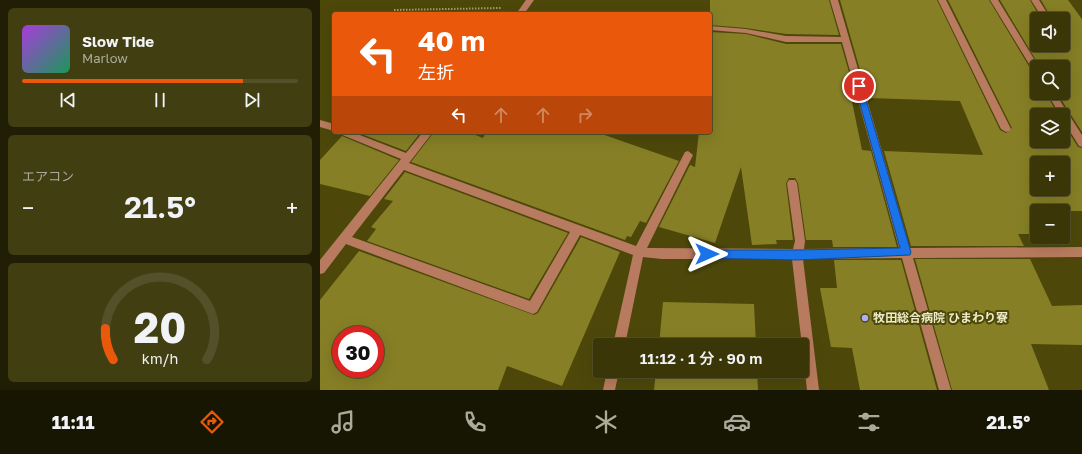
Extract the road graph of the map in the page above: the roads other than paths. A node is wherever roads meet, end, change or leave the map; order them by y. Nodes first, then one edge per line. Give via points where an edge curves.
1 (834, 0) edge
2 (942, 0) edge
3 (994, 0) edge
4 (1035, 0) edge
5 (528, 3) edge
6 (521, 12) edge
7 (1043, 12) edge
8 (712, 28) edge
9 (846, 40) junction
10 (1031, 60) edge
11 (1055, 100) edge
12 (320, 123) edge
13 (332, 127) edge
14 (1006, 129) dead end
15 (347, 134) edge
16 (426, 134) edge
17 (1082, 143) edge
18 (688, 155) dead end
19 (405, 161) junction
20 (792, 183) dead end
21 (577, 230) junction
22 (344, 239) junction
23 (640, 252) junction
24 (906, 252) junction
25 (1082, 252) edge
26 (797, 255) junction
27 (320, 269) edge
28 (621, 338) edge
29 (612, 378) edge
30 (609, 390) edge
31 (813, 390) edge
32 (945, 390) edge

1 - 9 street
2 - 14 street
3 - 10 street
4 - 7 street
5 - 6 street
8 - 9 street via 786,39
9 - 24 street
11 - 17 street
12 - 13 street
15 - 19 street
16 - 19 street
18 - 23 street
19 - 21 street
19 - 22 street
20 - 26 street via 800,241
21 - 22 street via 533,308
21 - 23 street
22 - 27 street
23 - 26 street
23 - 28 street
24 - 25 street
24 - 26 street
24 - 32 street
26 - 31 street
29 - 30 street

